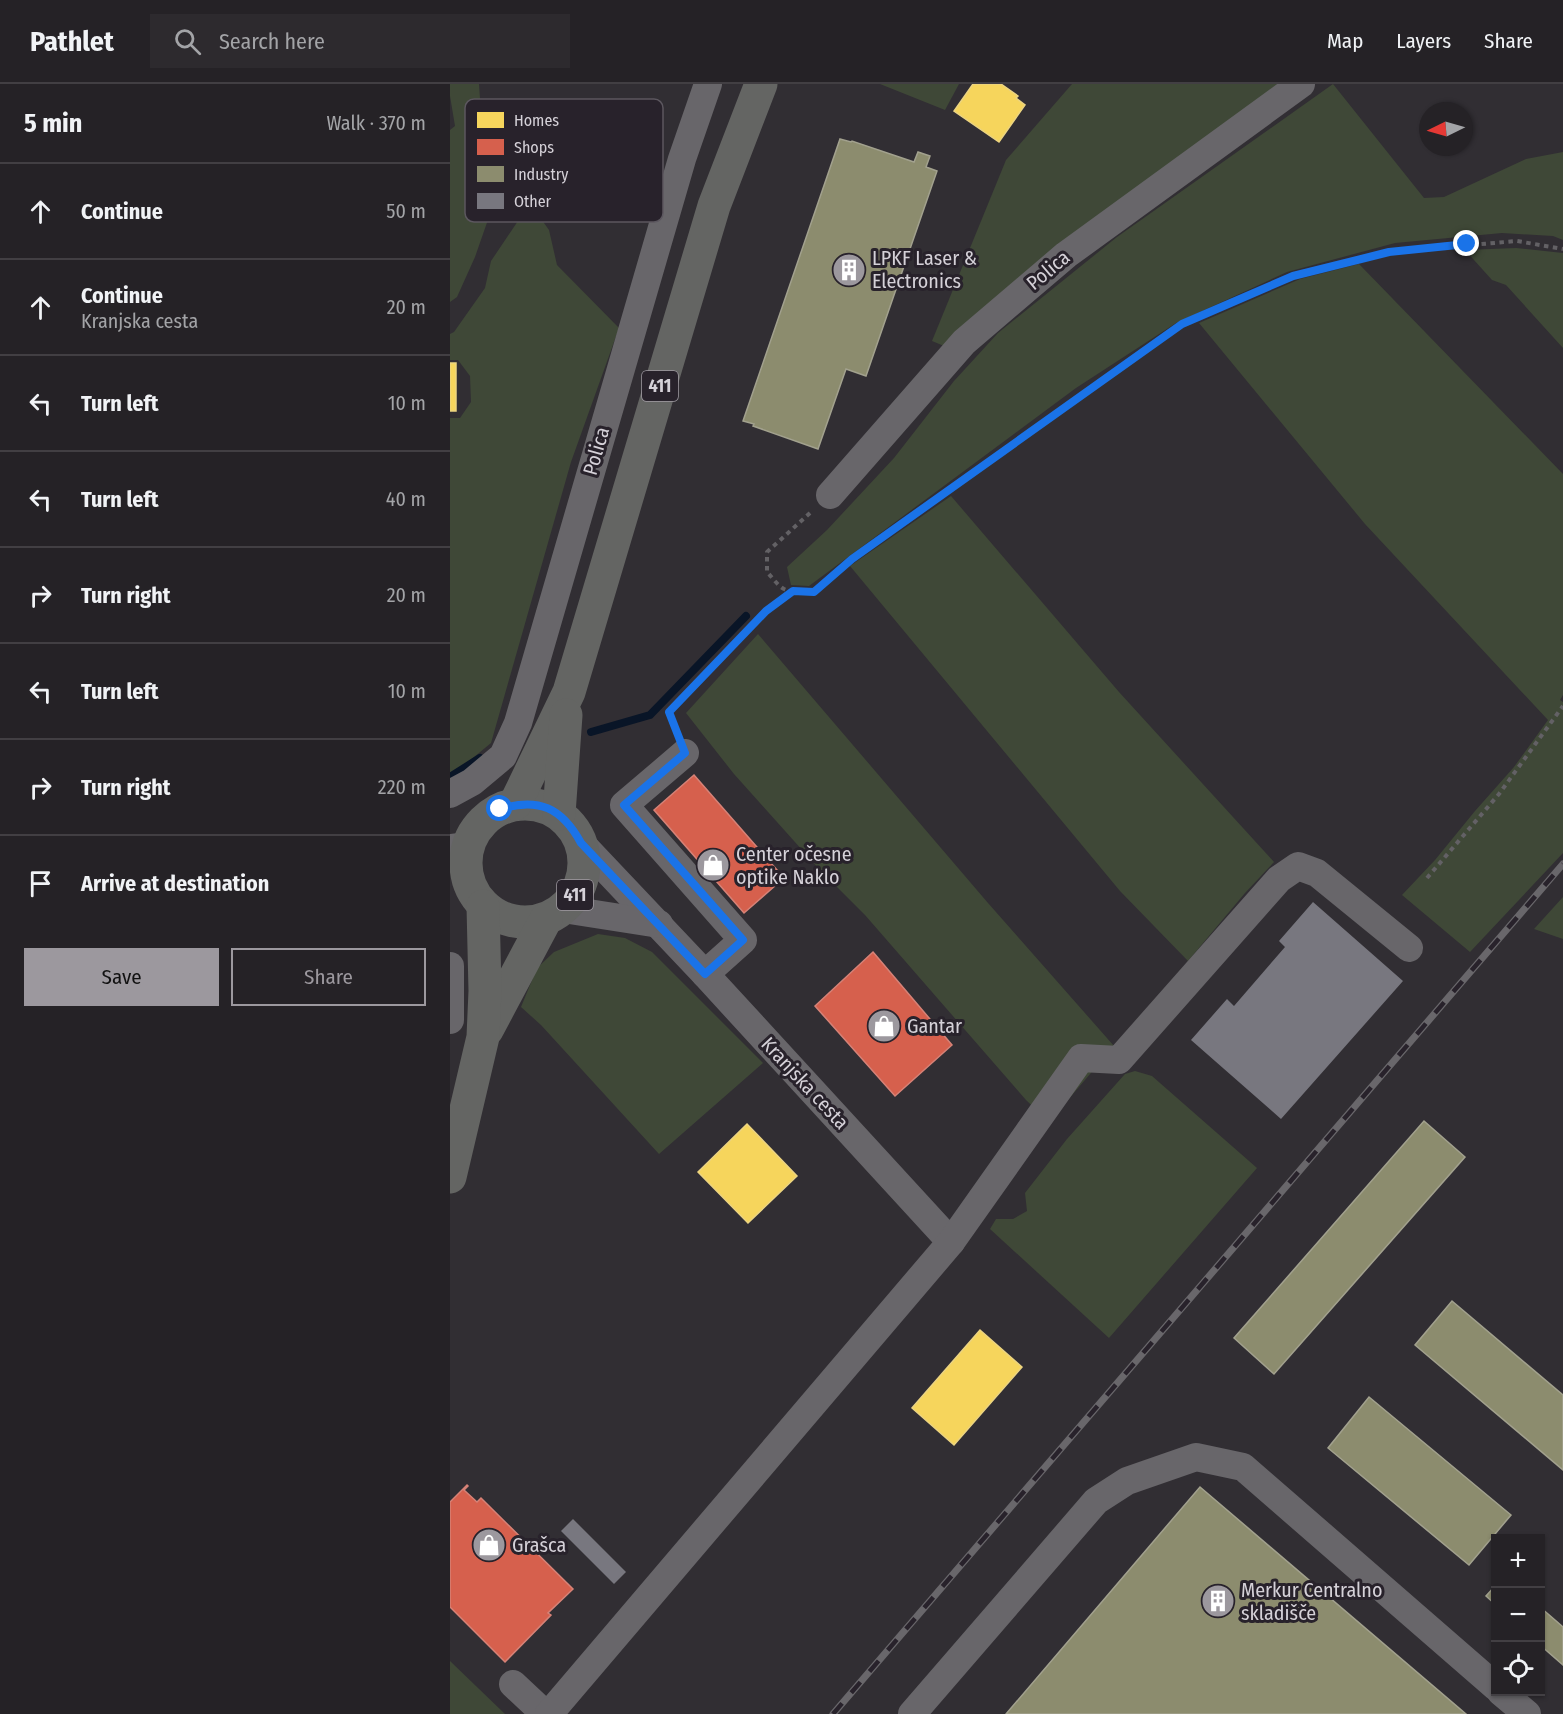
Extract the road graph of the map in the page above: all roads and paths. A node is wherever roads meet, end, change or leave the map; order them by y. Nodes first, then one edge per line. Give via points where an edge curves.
1 (708, 84) edge
2 (761, 84) edge
3 (1301, 84) edge
4 (1563, 249) edge
5 (830, 495) joint
6 (793, 591) junction
7 (568, 692) junction
8 (1563, 706) edge
9 (685, 753) joint
10 (450, 794) edge
11 (515, 804) junction
12 (559, 814) junction
13 (581, 843) junction
14 (459, 847) edge
15 (1426, 878) dead end
16 (483, 906) junction
17 (554, 914) junction
18 (658, 924) junction
19 (1409, 948) dead end
20 (450, 966) edge
21 (705, 974) junction
22 (450, 1020) edge
23 (483, 1037) junction
24 (450, 1177) edge
25 (951, 1242) junction
26 (1491, 1683) edge
27 (513, 1684) dead end
28 (1506, 1696) edge
29 (547, 1714) edge
30 (912, 1714) edge
31 (1527, 1714) edge

1 - 10 street, Polica via 682,159 518,723 503,756 472,782
2 - 7 main road, 411 via 714,206
3 - 5 street, Polica via 1066,255 964,342
4 - 6 path via 1517,241 1389,252 1293,276 1182,324 852,559 814,592
5 - 6 path via 767,552 767,572 782,588
6 - 9 path via 766,611 669,712
7 - 11 main road, 411
7 - 12 main road, 411
8 - 15 path via 1499,794
9 - 21 street via 624,805 743,940
11 - 12 main road via 538,805
11 - 14 main road, 411 via 485,818
12 - 13 main road
13 - 17 main road, 411 via 584,872 580,886
13 - 18 street, Kranjska cesta
14 - 16 main road, 411 via 473,893
16 - 17 main road, 411 via 513,922 530,923
16 - 23 main road, 411
17 - 18 street
17 - 23 main road, 411
18 - 21 street, Kranjska cesta
19 - 25 street via 1317,873 1298,866 1279,879 1119,1060 1082,1058
20 - 22 street
21 - 25 street, Kranjska cesta
23 - 24 main road, 411
25 - 29 street
26 - 30 street via 1243,1467 1196,1457 1127,1481 1096,1501
27 - 29 street
28 - 31 street

